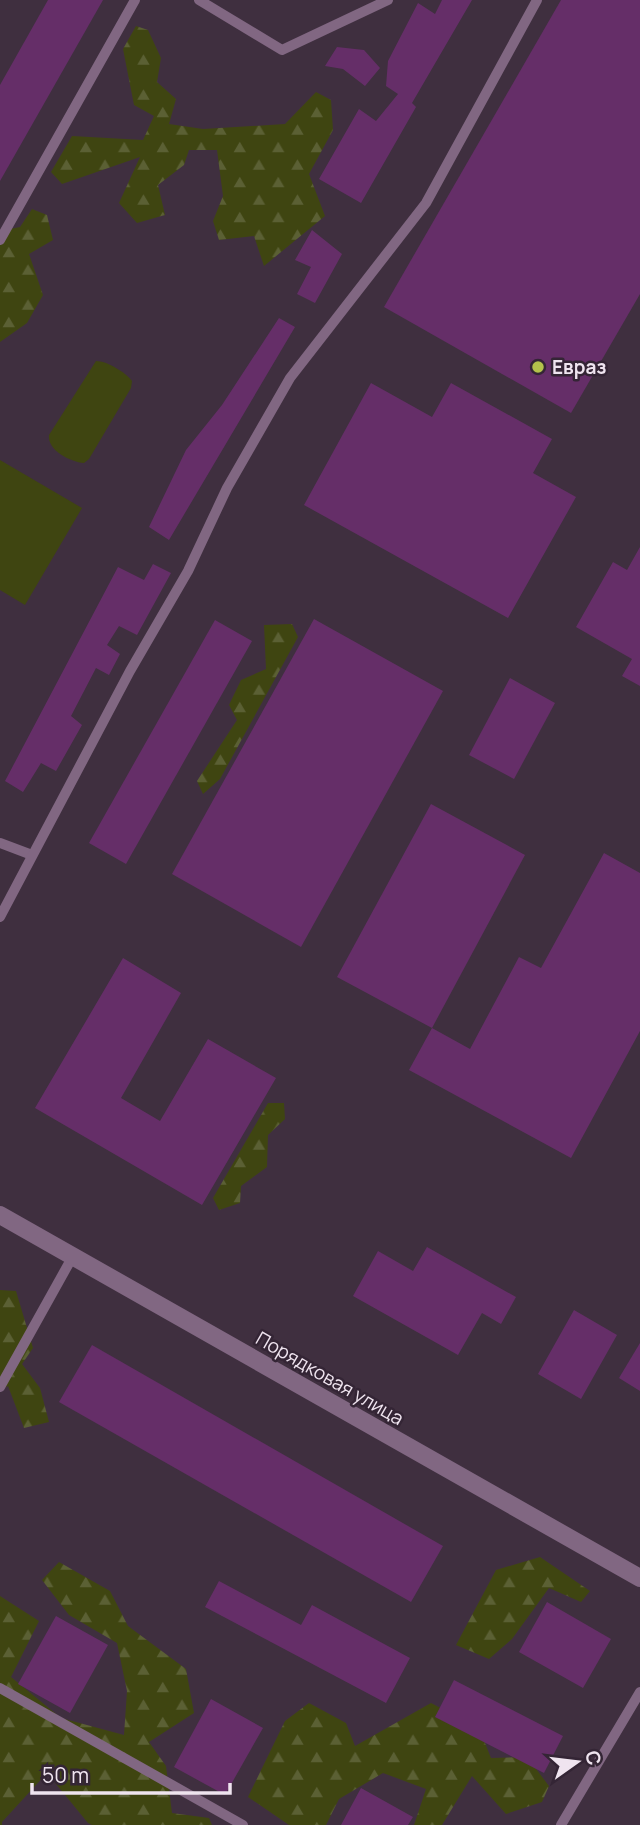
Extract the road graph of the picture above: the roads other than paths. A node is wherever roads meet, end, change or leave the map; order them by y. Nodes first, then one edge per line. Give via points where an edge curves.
1 (135, 0) edge
2 (199, 0) edge
3 (388, 0) edge
4 (537, 0) edge
5 (0, 240) edge
6 (0, 843) edge
7 (32, 855) junction
8 (0, 917) edge
9 (0, 1215) edge
10 (73, 1256) junction
11 (0, 1387) edge
12 (640, 1578) edge
13 (0, 1688) edge
14 (640, 1692) edge
15 (243, 1825) edge
16 (561, 1825) edge

1 - 5 lane
2 - 3 lane via 282,50
4 - 7 lane via 426,203 290,378
6 - 7 lane
7 - 8 lane
9 - 10 street, Порядковая улица
10 - 11 lane
10 - 12 street, Порядковая улица
13 - 15 lane
14 - 16 lane

